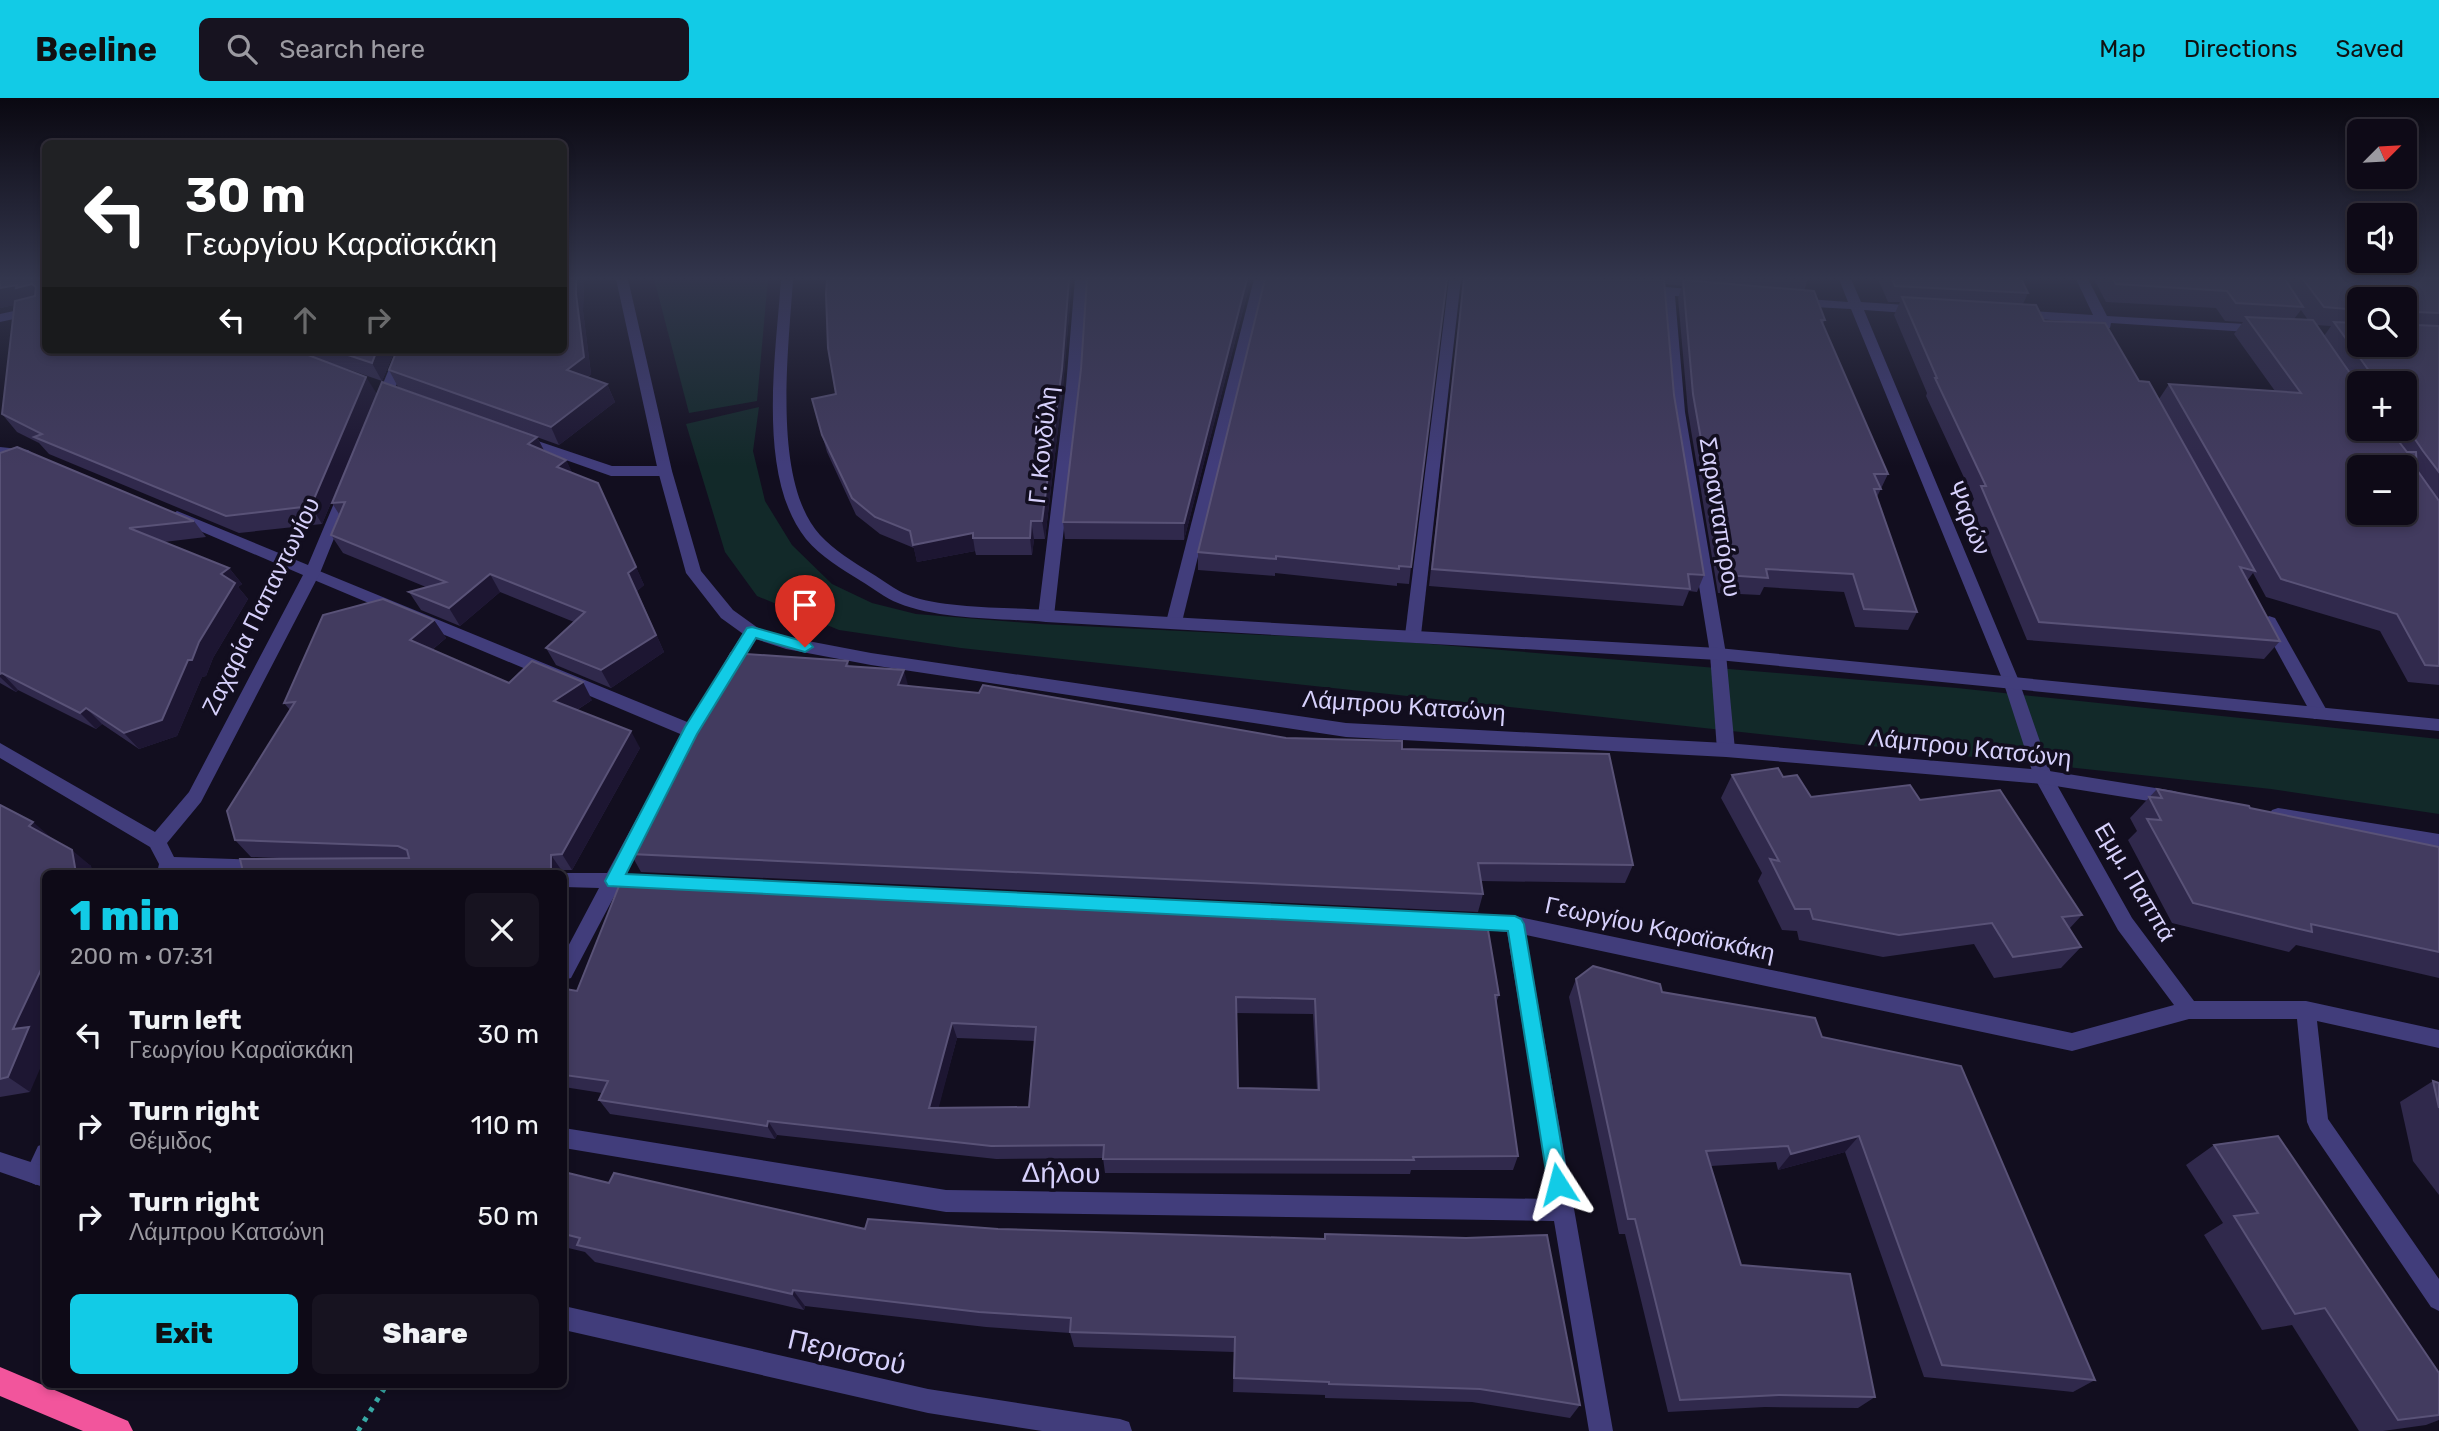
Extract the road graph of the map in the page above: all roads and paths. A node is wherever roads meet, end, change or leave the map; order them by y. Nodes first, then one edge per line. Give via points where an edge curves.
1 (636, 341) edge
2 (783, 341) edge
3 (1076, 341) edge
4 (1244, 341) edge
5 (1448, 341) edge
6 (1672, 341) edge
7 (1872, 341) edge
8 (402, 354) edge
9 (376, 418) edge
10 (506, 434) edge
11 (0, 451) edge
12 (48, 462) edge
13 (355, 470) edge
14 (664, 471) junction
15 (162, 510) edge
16 (312, 573) junction
17 (2260, 606) edge
18 (1046, 616) junction
19 (1174, 622) junction
20 (752, 632) junction
21 (1413, 635) junction
22 (1718, 654) junction
23 (2011, 681) junction
24 (718, 687) edge
25 (2320, 714) junction
26 (2439, 725) edge
27 (691, 731) edge
28 (0, 750) edge
29 (1727, 750) junction
30 (2043, 777) junction
31 (661, 789) edge
32 (2193, 801) edge
33 (2261, 812) edge
34 (2439, 841) edge
35 (157, 842) junction
36 (167, 869) edge
37 (289, 869) edge
38 (567, 879) edge
39 (614, 881) junction
40 (669, 884) edge
41 (1446, 920) edge
42 (1515, 924) junction
43 (567, 967) edge
44 (2189, 1010) junction
45 (2306, 1010) junction
46 (2439, 1040) edge
47 (567, 1139) edge
48 (0, 1162) edge
49 (41, 1176) edge
50 (1562, 1210) junction
51 (2439, 1299) edge
52 (567, 1319) edge
53 (0, 1381) edge
54 (385, 1388) edge
55 (118, 1431) edge
56 (358, 1431) edge
57 (1120, 1431) edge
58 (1601, 1431) edge

1 - 14 street, Λάμπρου Κατσώνη
2 - 18 street via 782,460 789,489 811,536 840,562 903,599 936,607
3 - 18 street, Γ. Κονδύλη
4 - 19 street
5 - 21 street
6 - 22 street, Σαρανταπόρου via 1678,412
7 - 23 street, Ψαρών
8 - 9 street
10 - 14 street via 611,471
11 - 12 street
13 - 16 street, Ζαχαρία Παπαντωνίου
14 - 20 street, Λάμπρου Κατσώνη via 694,573 727,614
15 - 16 street
16 - 27 street
16 - 35 street, Ζαχαρία Παπαντωνίου via 195,797
17 - 25 street
18 - 19 street
19 - 21 street
20 - 24 street
20 - 29 street, Λάμπρου Κατσώνη via 871,659 1346,730
21 - 22 street
22 - 23 street
22 - 29 street, Σαρανταπόρου
23 - 25 street
23 - 30 street, Ψαρών
25 - 26 street
28 - 35 street
29 - 30 street, Λάμπρου Κατσώνη
30 - 32 street, Λάμπρου Κατσώνη
30 - 44 street, Εμμ. Παππά via 2125,924
31 - 39 street
33 - 34 street
35 - 36 street
36 - 37 street
38 - 39 street
39 - 40 street
39 - 43 street
41 - 42 street, Γεωργίου Καραϊσκάκη
42 - 44 street, Γεωργίου Καραϊσκάκη via 2073,1041
42 - 50 street
44 - 45 street, Γεωργίου Καραϊσκάκη
45 - 46 street, Γεωργίου Καραϊσκάκη
45 - 51 street via 2318,1122
47 - 50 street, Δήλου via 946,1202
48 - 49 street
50 - 58 street
52 - 57 street, Περισσού via 928,1401
53 - 55 highway
54 - 56 path

